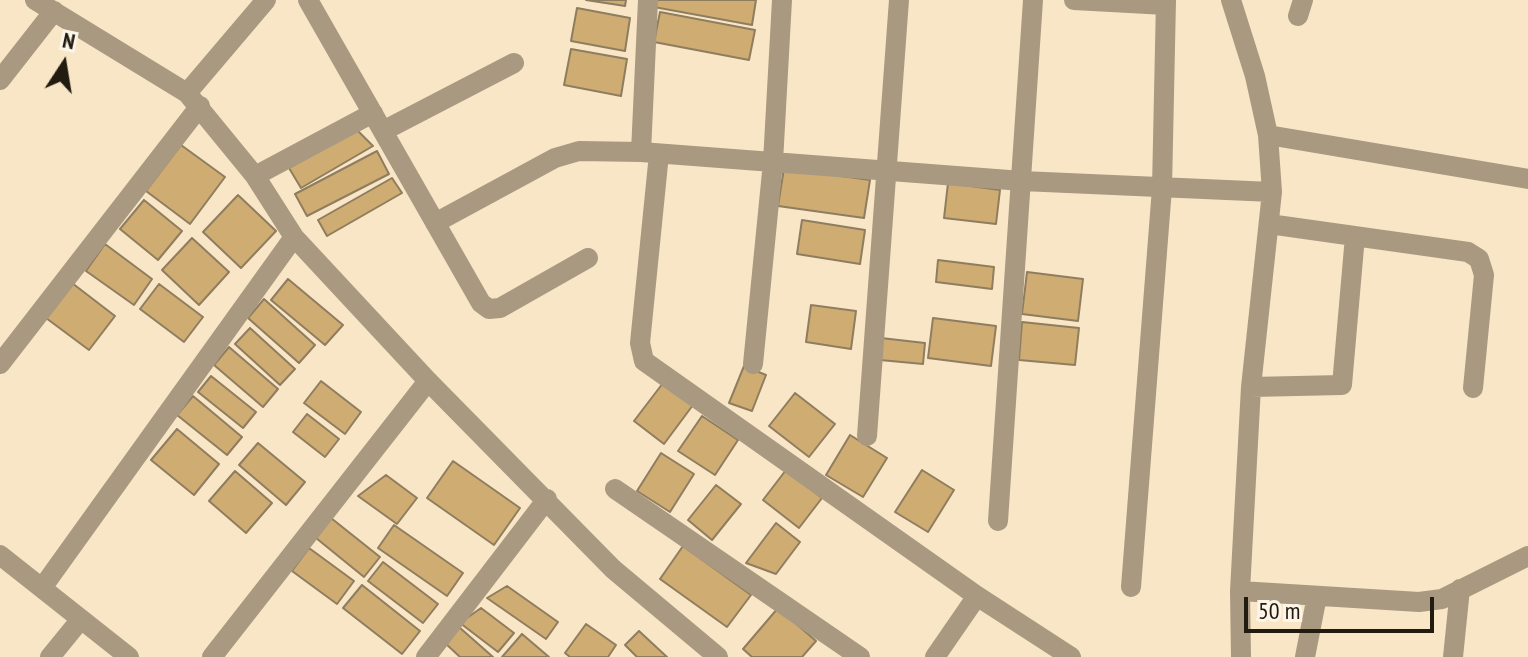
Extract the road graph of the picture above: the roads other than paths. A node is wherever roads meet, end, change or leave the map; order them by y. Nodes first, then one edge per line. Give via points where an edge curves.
1 (35, 0) edge
2 (266, 0) edge
3 (308, 0) edge
4 (648, 0) edge
5 (782, 0) edge
6 (899, 0) edge
7 (1033, 0) edge
8 (1074, 0) edge
9 (1231, 0) edge
10 (1166, 2) edge
11 (54, 11) junction
12 (514, 63) dead end
13 (0, 80) edge
14 (194, 100) junction
15 (373, 113) junction
16 (383, 131) junction
17 (1268, 135) junction
18 (650, 153) junction
19 (773, 162) junction
20 (885, 171) junction
21 (255, 176) junction
22 (1528, 179) edge
23 (1022, 181) junction
24 (1162, 188) junction
25 (1272, 192) junction
26 (435, 223) junction
27 (1269, 224) junction
28 (1355, 236) junction
29 (294, 237) junction
30 (588, 258) dead end
31 (0, 364) edge
32 (753, 364) dead end
33 (428, 381) junction
34 (1251, 387) junction
35 (1473, 388) dead end
36 (867, 436) dead end
37 (615, 489) dead end
38 (547, 499) junction
39 (998, 521) dead end
40 (0, 555) edge
41 (1528, 556) edge
42 (1131, 587) dead end
43 (42, 588) junction
44 (1460, 589) junction
45 (1240, 591) junction
46 (977, 596) junction
47 (1317, 596) junction
48 (81, 619) junction
49 (428, 656) edge
50 (50, 657) edge
51 (129, 657) edge
52 (212, 657) edge
53 (718, 657) edge
54 (860, 657) edge
55 (935, 657) edge
56 (1071, 657) edge
57 (1241, 657) edge
58 (1305, 657) edge
59 (1453, 657) edge

1 - 11 street
2 - 14 street
3 - 15 street
4 - 18 street
5 - 19 street
6 - 20 street
7 - 23 street
8 - 10 street
9 - 17 street
10 - 24 street
11 - 13 street
11 - 14 street
12 - 16 street
14 - 21 street
14 - 31 street
15 - 16 street
15 - 21 street
16 - 26 street
17 - 22 street
17 - 25 street
18 - 19 street
18 - 26 street via 567,152
18 - 46 street via 640,343 644,361
19 - 20 street
19 - 32 street
20 - 23 street
20 - 36 street
21 - 29 street
23 - 24 street
23 - 39 street
24 - 25 street
24 - 42 street
25 - 27 street
26 - 30 street via 489,309 500,308
27 - 28 street
27 - 34 street
28 - 34 street via 1342,385
28 - 35 street via 1468,252 1479,259 1484,275
29 - 33 street
29 - 43 street
33 - 38 street
33 - 52 street
34 - 45 street
37 - 54 street
38 - 49 street
38 - 53 street via 613,569
40 - 43 street
41 - 44 street
43 - 48 street
44 - 47 street via 1442,599 1419,602
44 - 59 street
45 - 47 street
45 - 57 street
46 - 55 street
46 - 56 street
47 - 58 street
48 - 50 street
48 - 51 street

